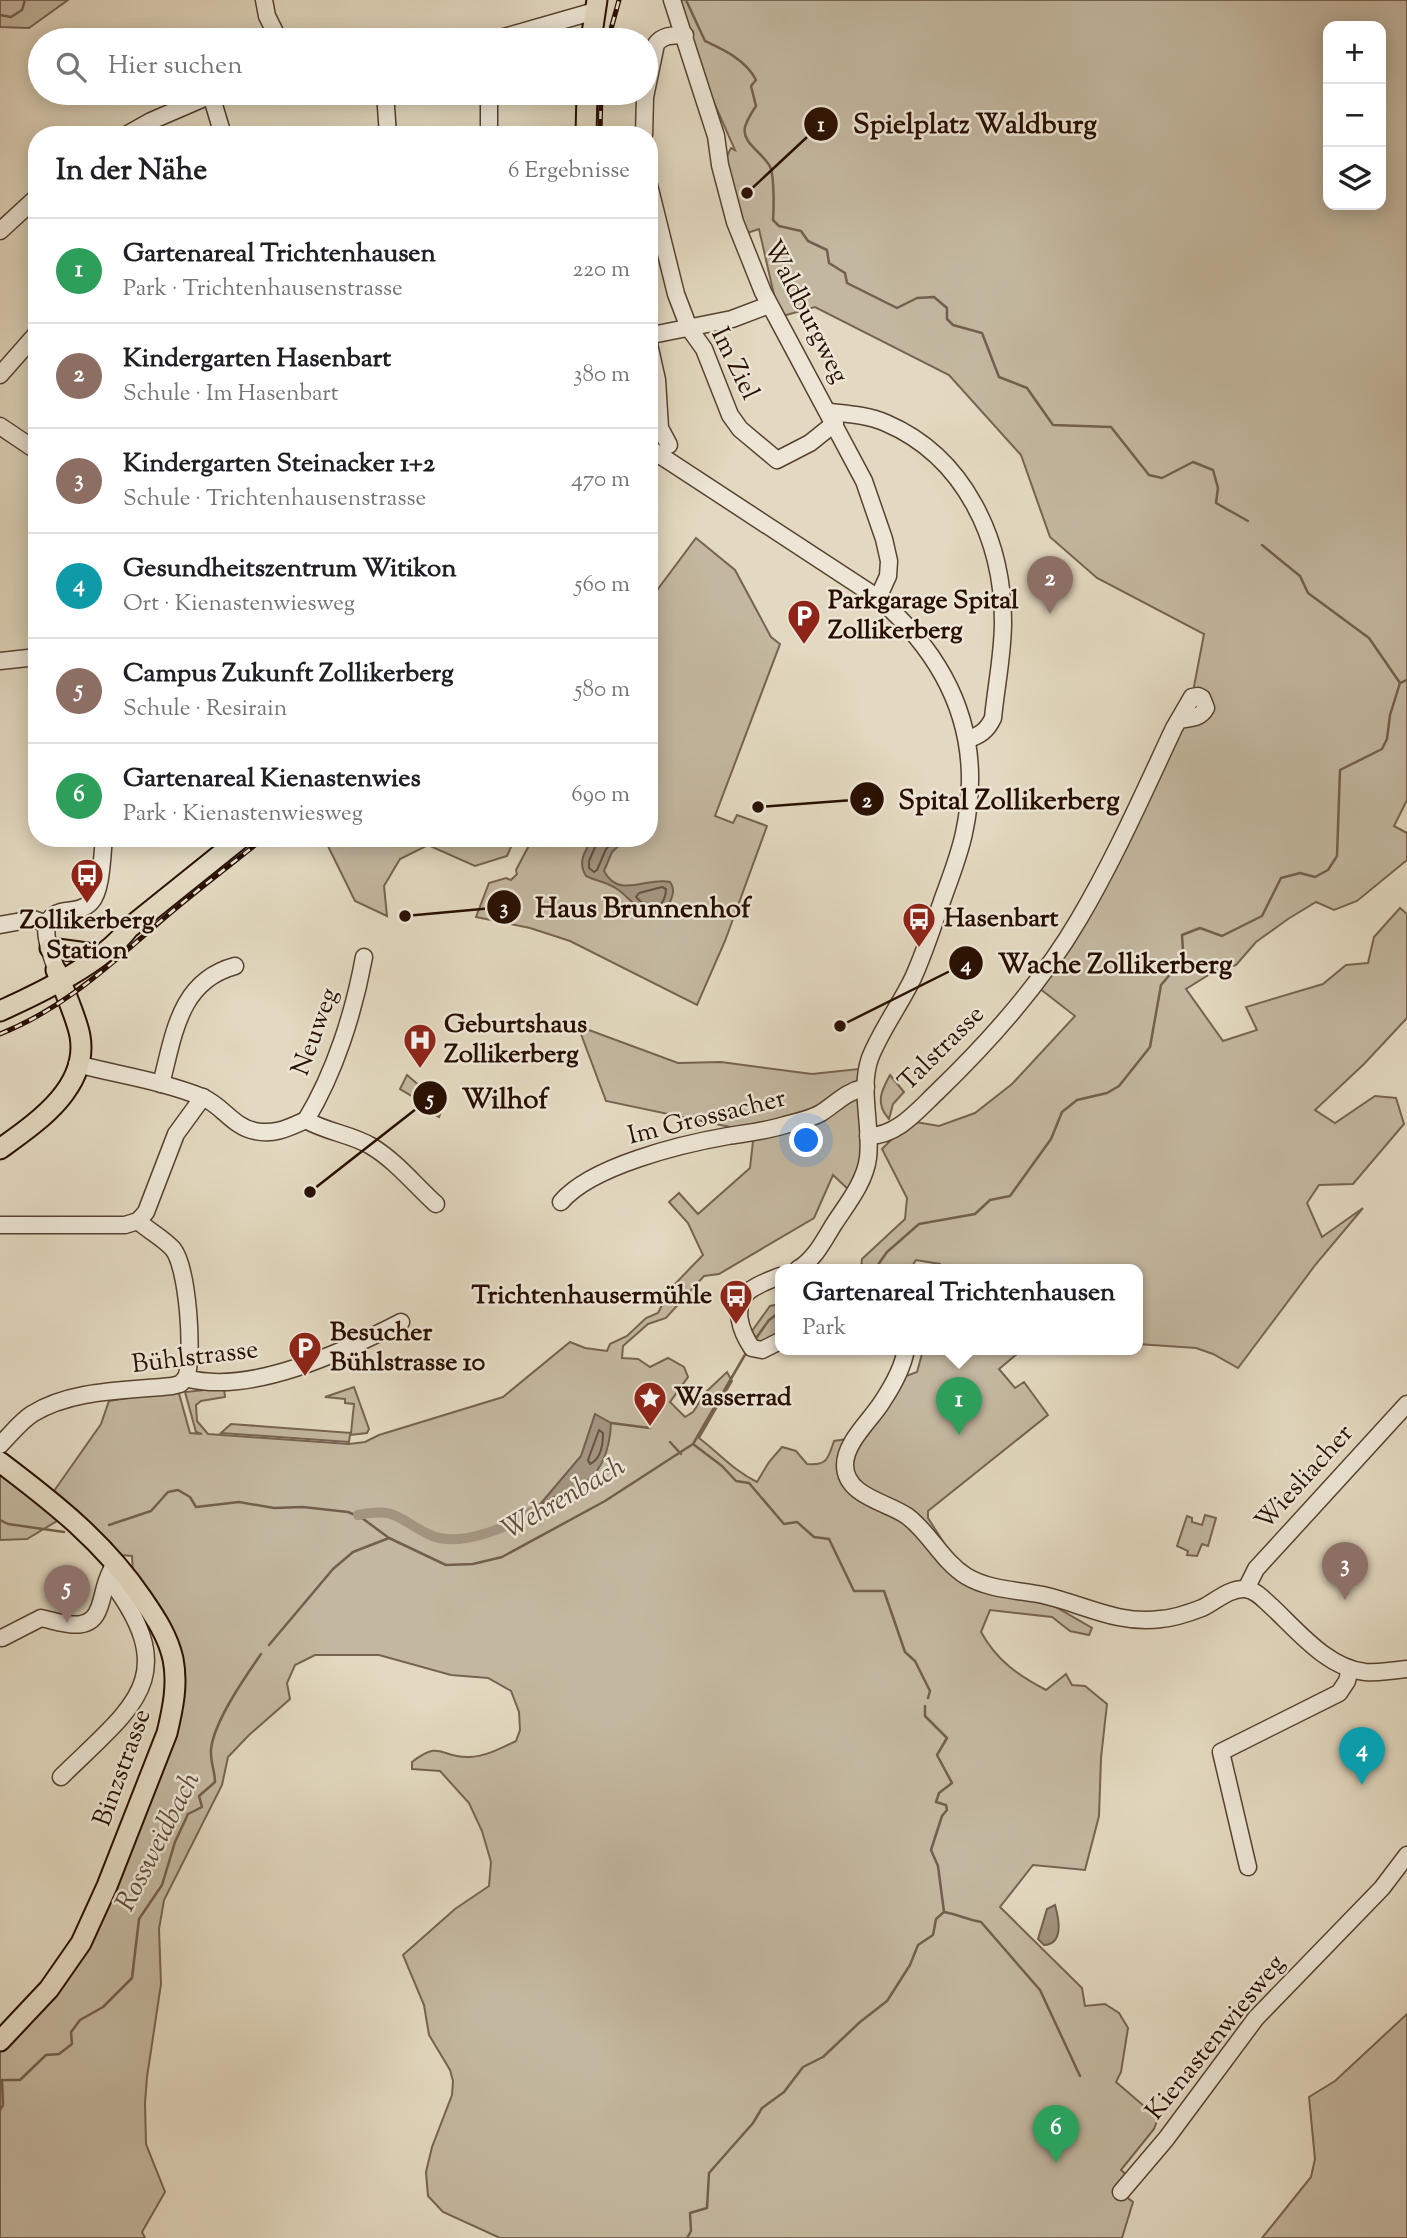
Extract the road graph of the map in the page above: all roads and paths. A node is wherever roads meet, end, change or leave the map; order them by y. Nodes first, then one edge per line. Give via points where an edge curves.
1 (264, 0) edge
2 (672, 0) edge
3 (596, 5) edge
4 (273, 28) edge
5 (531, 28) edge
6 (593, 28) edge
7 (685, 35) junction
8 (658, 42) edge
9 (188, 105) edge
10 (216, 105) edge
11 (386, 105) edge
12 (489, 105) edge
13 (587, 105) edge
14 (645, 105) edge
15 (142, 126) edge
16 (221, 126) edge
17 (387, 126) edge
18 (489, 126) edge
19 (586, 126) edge
20 (644, 126) edge
21 (28, 206) edge
22 (658, 221) edge
23 (0, 232) edge
24 (769, 305) junction
25 (689, 328) junction
26 (658, 334) edge
27 (28, 343) edge
28 (0, 374) edge
29 (658, 396) edge
30 (832, 418) junction
31 (0, 426) edge
32 (28, 445) edge
33 (669, 445) dead end
34 (658, 454) edge
35 (878, 598) junction
36 (28, 658) edge
37 (0, 661) edge
38 (1179, 720) dead end
39 (967, 740) junction
40 (103, 847) edge
41 (230, 847) edge
42 (47, 924) junction
43 (0, 925) edge
44 (129, 928) junction
45 (50, 948) junction
46 (87, 953) junction
47 (364, 957) dead end
48 (235, 966) dead end
49 (58, 975) junction
50 (0, 998) edge
51 (0, 1011) edge
52 (78, 1064) junction
53 (161, 1084) junction
54 (866, 1087) junction
55 (203, 1097) junction
56 (306, 1120) junction
57 (868, 1136) junction
58 (0, 1149) edge
59 (561, 1202) dead end
60 (436, 1204) dead end
61 (138, 1221) junction
62 (0, 1225) edge
63 (804, 1264) edge
64 (775, 1278) edge
65 (401, 1322) dead end
66 (775, 1344) edge
67 (904, 1355) edge
68 (186, 1378) junction
69 (1407, 1404) edge
70 (0, 1445) edge
71 (0, 1462) edge
72 (115, 1567) junction
73 (1246, 1589) junction
74 (2, 1638) edge
75 (1350, 1669) junction
76 (1407, 1669) edge
77 (61, 1777) dead end
78 (1407, 1855) edge
79 (1248, 1867) dead end
80 (0, 2041) edge
81 (1121, 2192) dead end

1 - 4 street
2 - 7 street, Waldburgweg
3 - 5 street
3 - 6 main road
7 - 8 street via 668,35
7 - 24 street, Waldburgweg via 716,136 735,222
9 - 15 street
10 - 16 street
11 - 17 street
12 - 18 street
13 - 19 main road
14 - 20 street
21 - 23 street
22 - 25 street, Im Ziel
24 - 25 street, Im Ziel
24 - 30 street, Waldburgweg
25 - 26 street, Im Ziel
25 - 30 street, Im Ziel via 704,349 730,415 777,460 810,443
27 - 28 street
29 - 33 street, Im Ziel via 660,428
30 - 35 street, Waldburgweg via 864,481 884,538 888,576
30 - 39 street via 855,414 913,436 959,480 986,526 997,566 1003,622 993,718 989,729
31 - 32 street
34 - 35 street
35 - 39 street via 916,634 939,665 953,692
36 - 37 street
38 - 57 street, Talstrasse via 1105,871 1034,985 992,1037 927,1101 894,1130
39 - 54 street via 970,790 960,848 914,975 871,1058
40 - 42 street via 94,899 52,916
41 - 44 main road
42 - 43 street via 33,919
42 - 45 street
44 - 46 main road
44 - 49 main road via 118,943
45 - 46 main road
45 - 49 street
46 - 49 main road
47 - 56 street, Neuweg via 345,1032
48 - 53 street via 198,985 186,1001
49 - 50 main road
49 - 51 main road
49 - 52 main road via 81,1039
52 - 53 street
52 - 58 main road via 65,1093 50,1110
53 - 55 street
54 - 57 street
54 - 59 street, Im Grossacher via 849,1091 819,1114 786,1125 706,1140 629,1162 589,1180
55 - 56 street via 252,1131 285,1131
55 - 61 street via 176,1133 146,1212
56 - 60 street via 370,1145
57 - 63 street via 867,1161 858,1185
61 - 62 street via 125,1225
61 - 68 street via 173,1249 183,1270
64 - 66 street via 744,1296 739,1314 749,1343 762,1350
65 - 68 street, Bühlstrasse via 342,1352 292,1369 205,1383
67 - 73 street via 894,1382 851,1445 847,1477 862,1493 907,1516 967,1577 992,1587 1139,1620 1188,1613
68 - 70 street, Bühlstrasse via 172,1386 65,1399 29,1416
69 - 73 street, Wiesliacher via 1256,1569
71 - 72 main road, Binzstrasse via 72,1518
72 - 74 street via 104,1584 99,1608 83,1625 41,1618
72 - 77 street via 110,1580 140,1628 145,1679 126,1712
72 - 80 main road, Binzstrasse via 154,1614 169,1646 175,1678 173,1709 141,1800 81,1943 50,1989
73 - 75 street via 1260,1596 1328,1658
75 - 76 street
75 - 79 street via 1339,1693 1221,1752
78 - 81 street, Kienastenwiesweg via 1382,1888 1262,2012

